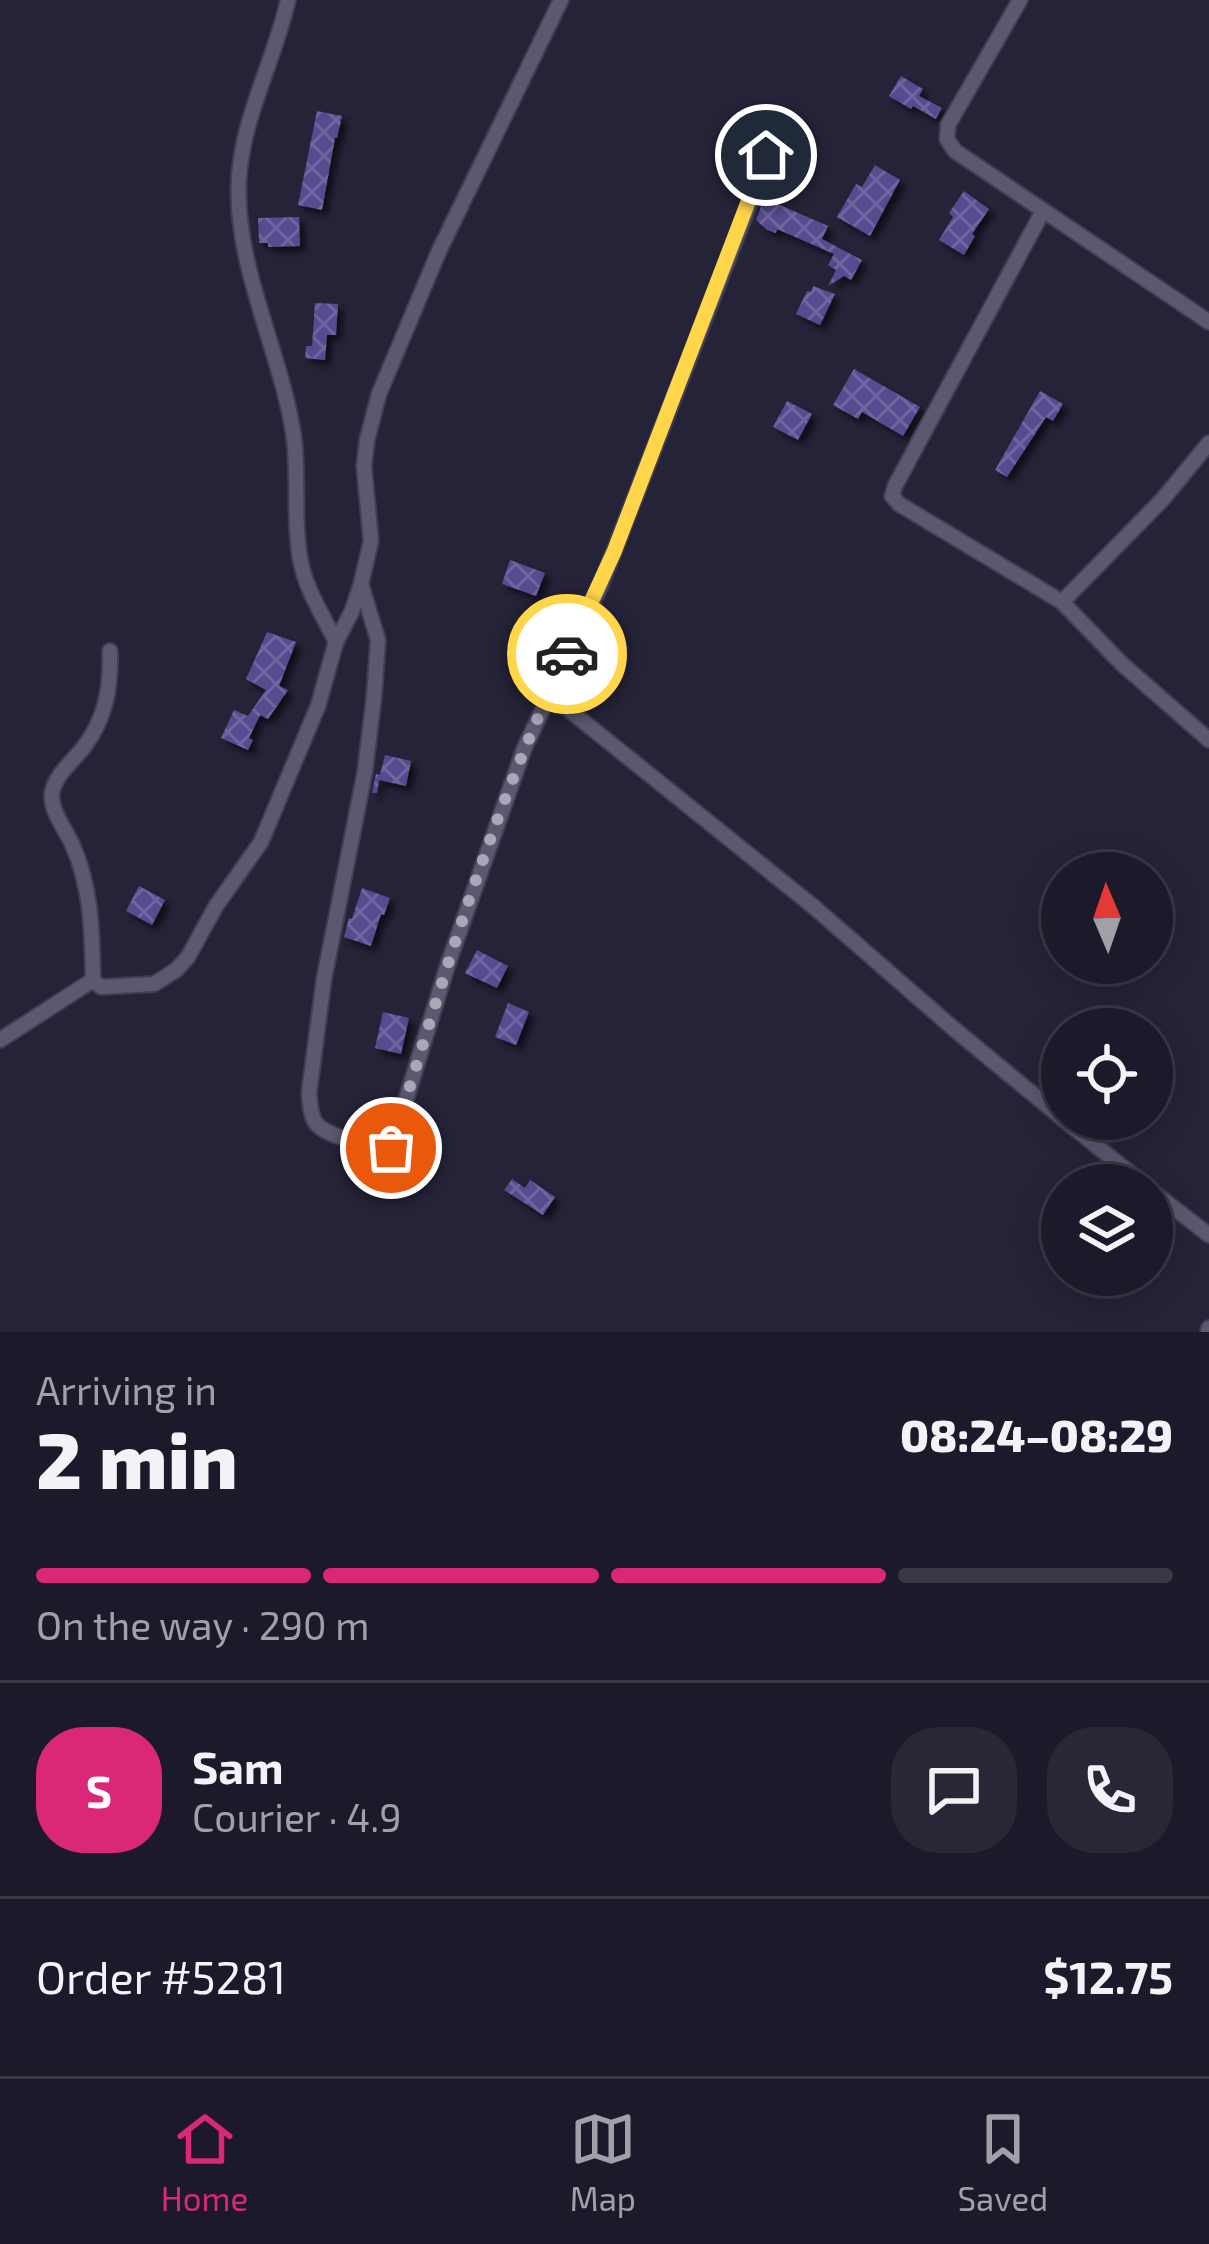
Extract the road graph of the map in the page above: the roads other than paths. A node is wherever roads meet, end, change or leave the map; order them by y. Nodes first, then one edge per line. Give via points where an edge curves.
1 (288, 0) edge
2 (560, 0) edge
3 (1021, 0) edge
4 (776, 128) dead end
5 (1043, 211) junction
6 (1209, 322) edge
7 (1209, 443) edge
8 (361, 584) junction
9 (1062, 602) junction
10 (336, 642) junction
11 (110, 651) dead end
12 (548, 693) junction
13 (1209, 740) edge
14 (93, 980) junction
15 (0, 1040) edge
16 (1041, 1102) edge
17 (1088, 1140) edge
18 (1118, 1164) edge
19 (1173, 1207) edge
20 (1209, 1235) edge

1 - 10 street via 244,142 239,210 294,437 300,558
2 - 8 street via 380,394 367,440 370,541
3 - 5 street via 947,139
4 - 12 street via 614,552
5 - 6 street
5 - 9 street via 892,496
7 - 9 street
8 - 10 street
8 - 12 street via 377,629 377,666 311,1071 311,1111 325,1133 391,1148 448,964
9 - 13 street
10 - 14 street via 261,842 188,957 154,984 101,987
11 - 14 street via 102,717 52,792 86,882
12 - 16 street
14 - 15 street
17 - 18 street
19 - 20 street

